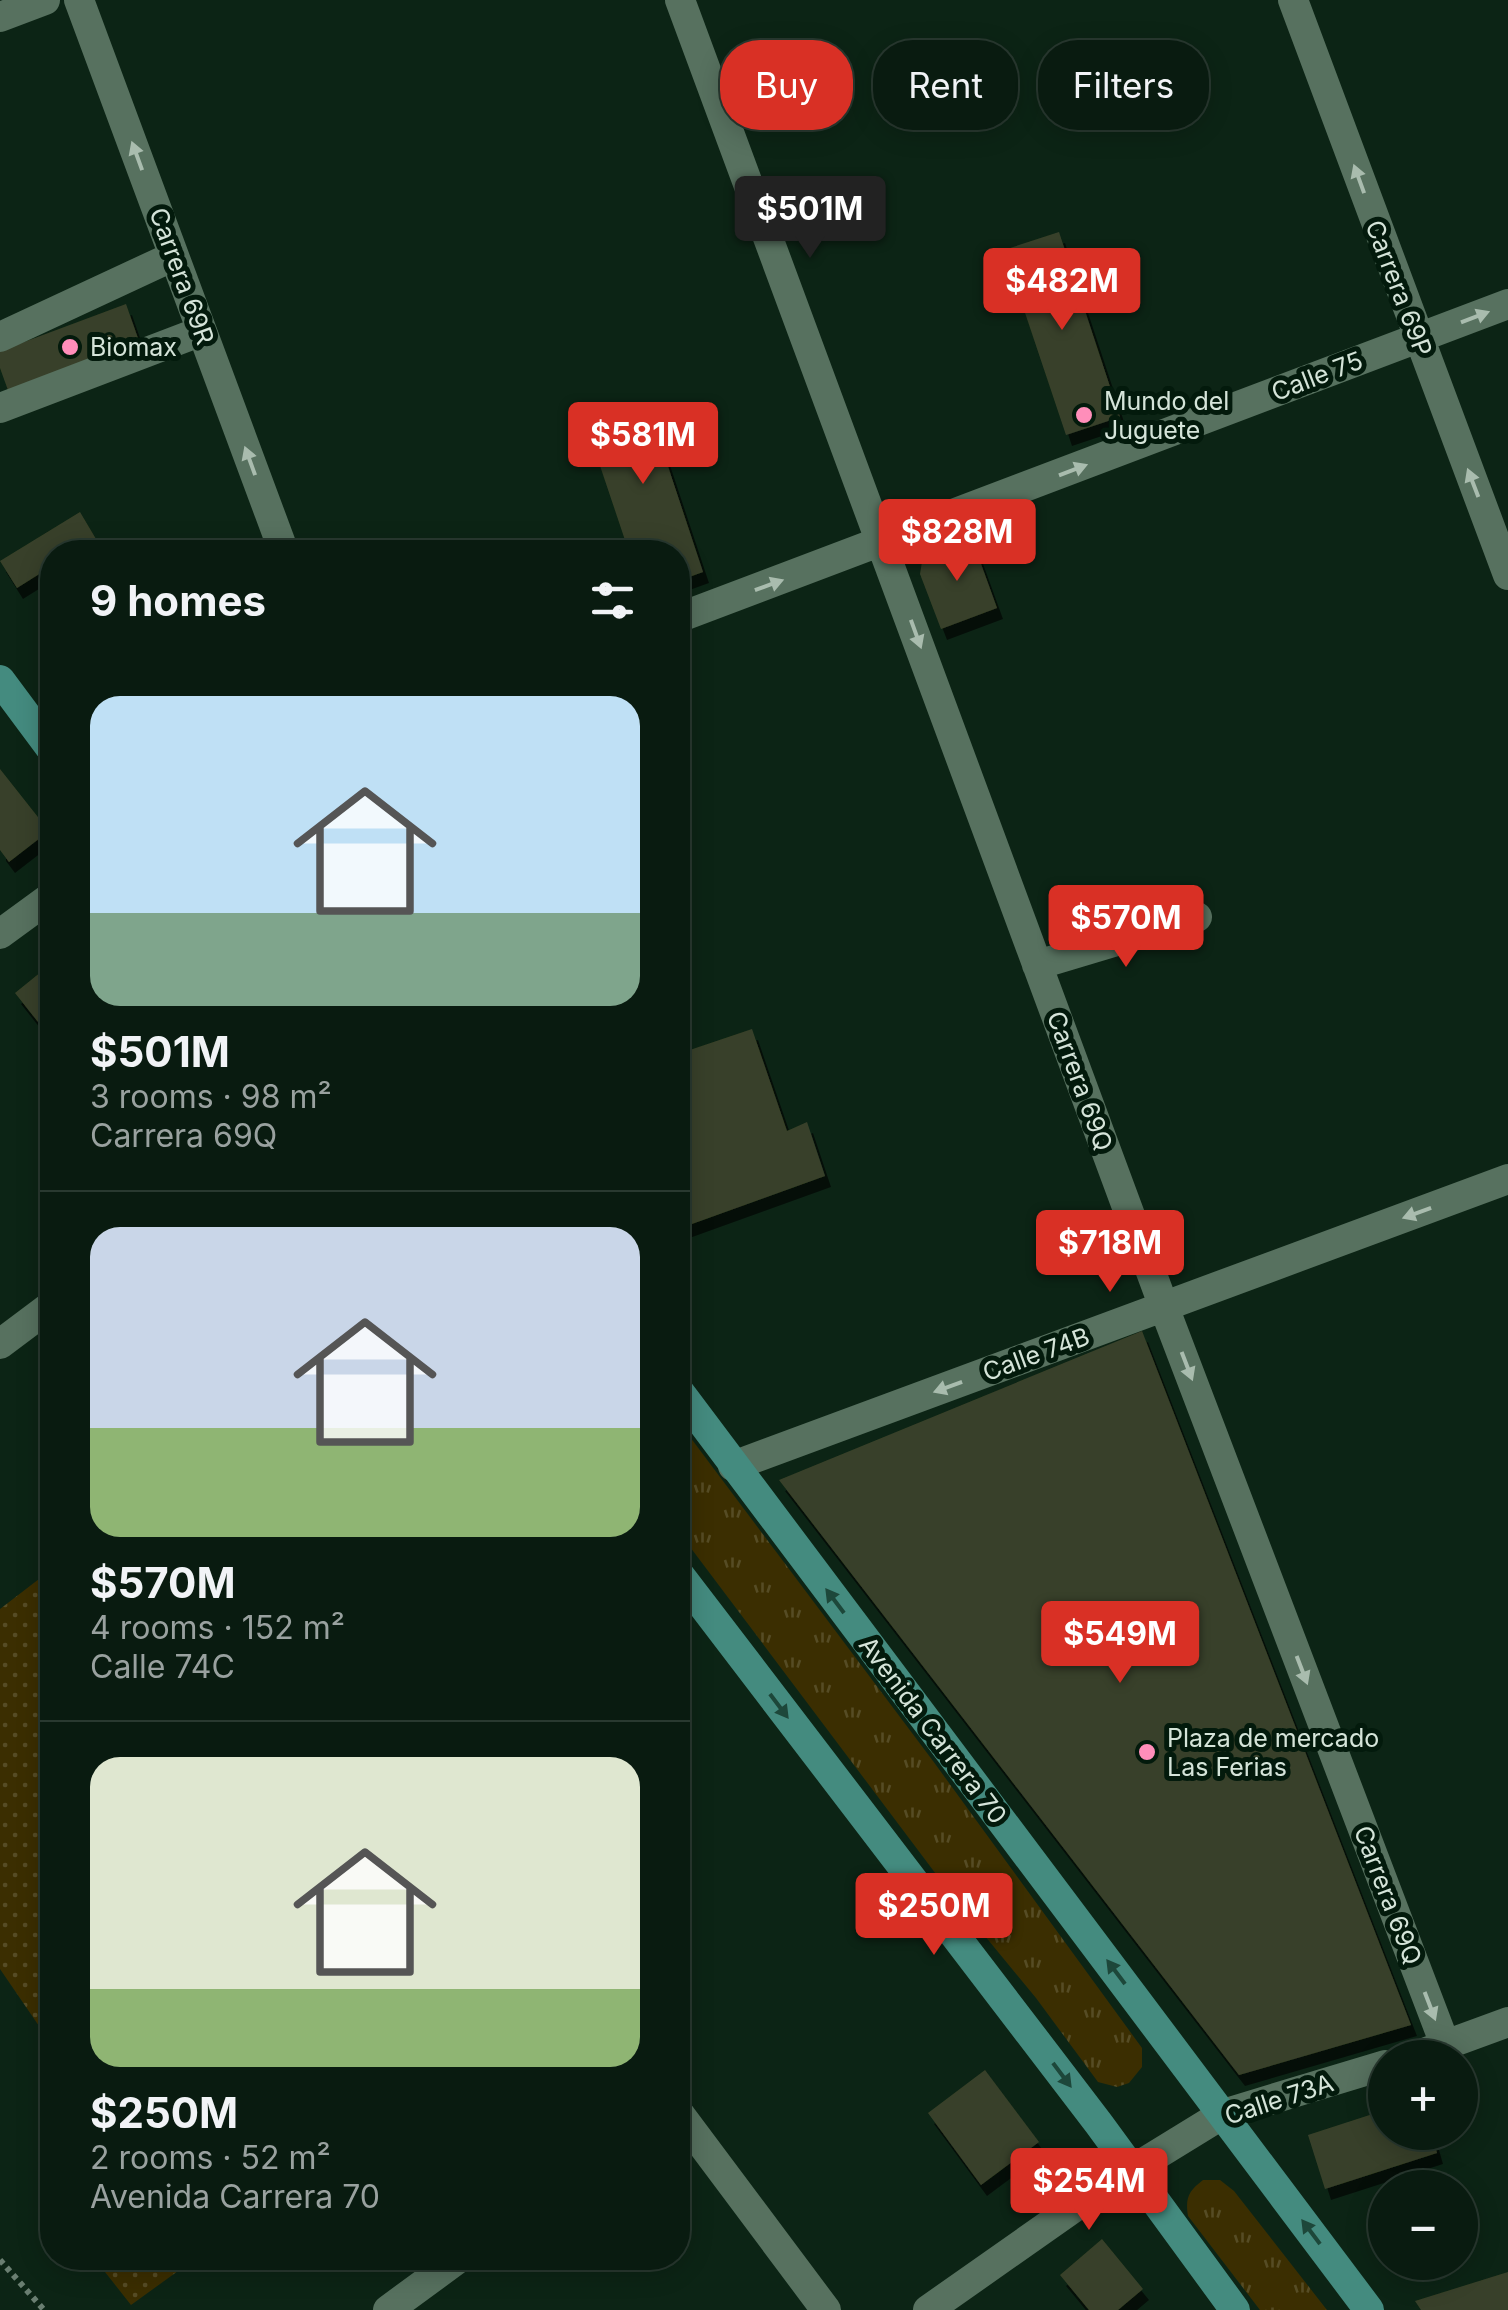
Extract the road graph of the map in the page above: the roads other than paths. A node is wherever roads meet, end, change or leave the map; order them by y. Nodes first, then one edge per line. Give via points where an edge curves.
1 (45, 0) edge
2 (79, 0) edge
3 (680, 0) edge
4 (1293, 0) edge
5 (0, 17) edge
6 (174, 256) junction
7 (1508, 304) edge
8 (202, 331) junction
9 (0, 337) edge
10 (1419, 340) junction
11 (0, 408) edge
12 (280, 540) edge
13 (882, 543) junction
14 (1508, 574) edge
15 (690, 614) edge
16 (0, 680) edge
17 (40, 734) edge
18 (40, 905) edge
19 (1197, 917) dead end
20 (0, 934) edge
21 (1037, 965) junction
22 (1508, 1180) edge
23 (1164, 1307) junction
24 (40, 1314) edge
25 (0, 1344) edge
26 (690, 1407) edge
27 (733, 1466) junction
28 (690, 1589) edge
29 (1508, 2022) edge
30 (1443, 2040) edge
31 (1463, 2040) edge
32 (1368, 2070) edge
33 (1223, 2114) junction
34 (690, 2128) edge
35 (1132, 2170) junction
36 (443, 2270) edge
37 (388, 2310) edge
38 (826, 2310) edge
39 (928, 2310) edge
40 (1235, 2310) edge
41 (1369, 2310) edge

1 - 5 street
6 -> 2 street, Carrera 69R
3 - 13 street, Carrera 69Q
10 -> 4 street, Carrera 69P
6 - 8 street, Carrera 69R
6 - 9 street
10 -> 7 street, Calle 75
8 - 11 street
12 -> 8 street, Carrera 69R
13 -> 10 street, Calle 75
14 -> 10 street, Carrera 69P
15 -> 13 street, Calle 75
13 -> 21 street, Carrera 69Q
16 - 17 main road
18 - 20 street
19 - 21 street
21 - 23 street, Carrera 69Q
22 -> 23 street, Calle 74B
23 -> 27 street, Calle 74B
23 -> 30 street, Carrera 69Q
24 - 25 street
26 - 27 main road, Avenida Carrera 70
33 -> 27 main road, Avenida Carrera 70
28 -> 35 main road
29 - 31 street
32 - 33 street, Calle 73A
33 - 35 street, Calle 73A
41 -> 33 main road, Avenida Carrera 70
34 - 38 street
35 - 39 street, Calle 73A
35 - 40 main road
36 - 37 street

